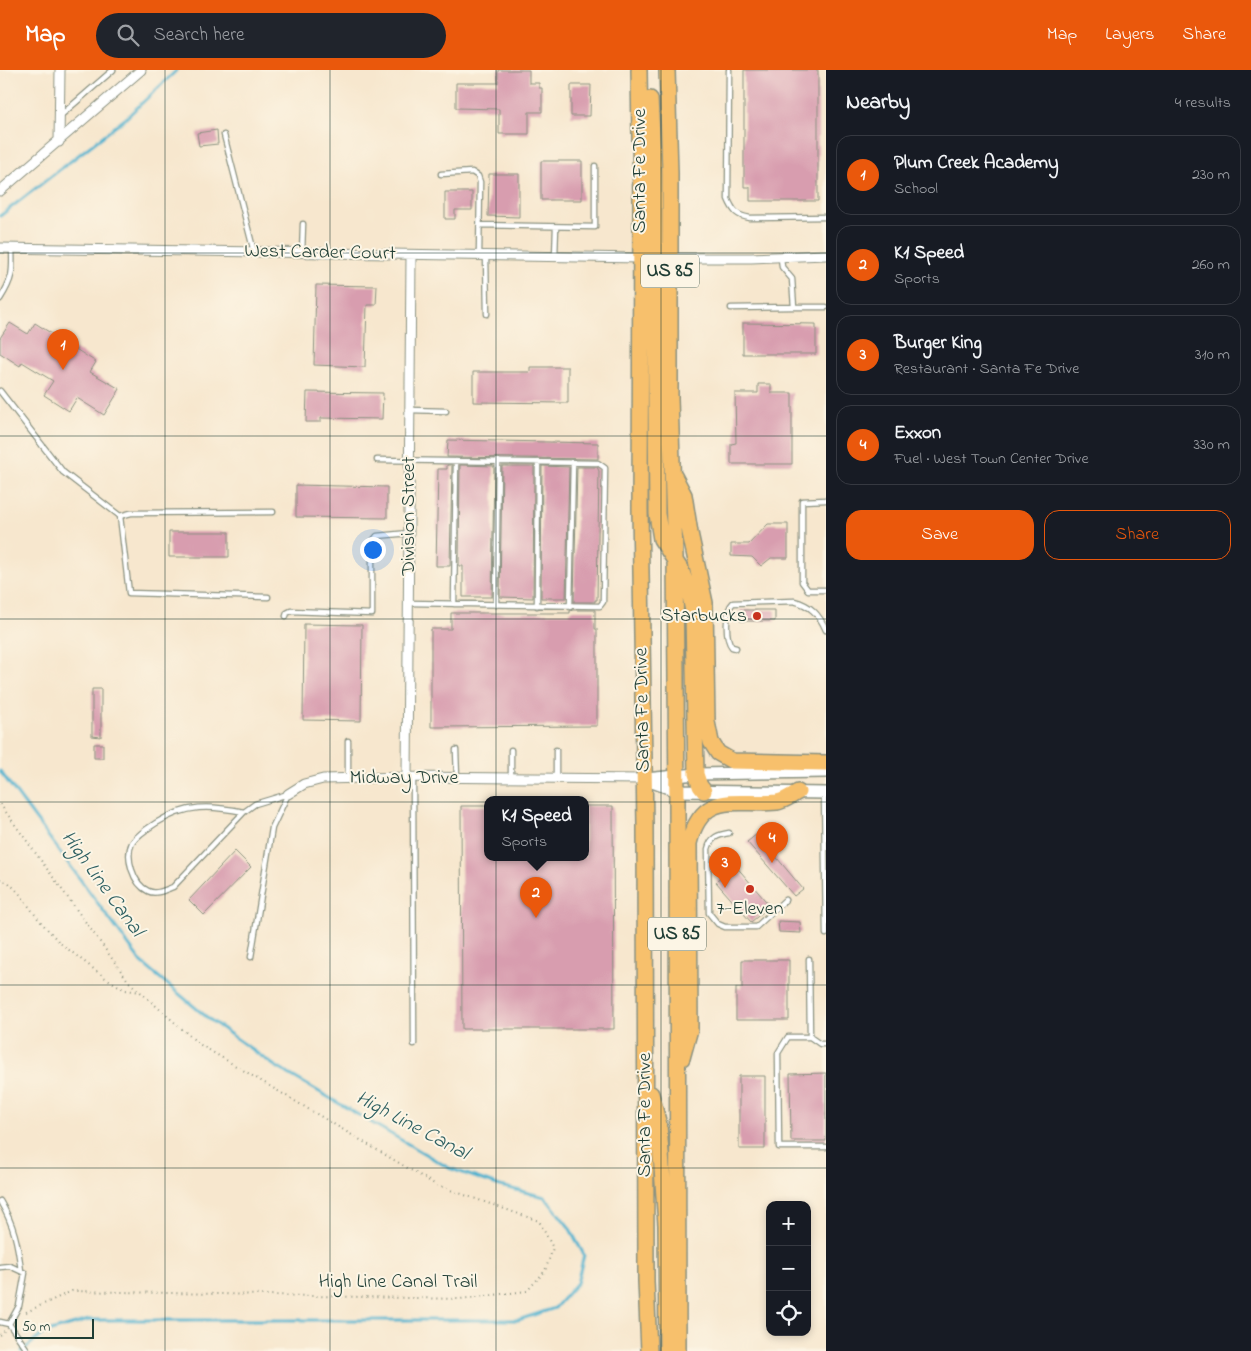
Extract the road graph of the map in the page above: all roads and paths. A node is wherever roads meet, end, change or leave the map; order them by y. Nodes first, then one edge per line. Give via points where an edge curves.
1 (60, 70) edge
2 (113, 70) edge
3 (142, 70) edge
4 (639, 70) edge
5 (648, 70) edge
6 (667, 70) edge
7 (729, 70) edge
8 (59, 116) junction
9 (224, 136) dead end
10 (59, 142) junction
11 (595, 166) dead end
12 (441, 174) dead end
13 (0, 191) edge
14 (826, 217) edge
15 (303, 224) dead end
16 (480, 224) junction
17 (556, 227) junction
18 (0, 248) edge
19 (12, 248) junction
20 (254, 252) junction
21 (302, 253) junction
22 (411, 254) junction
23 (826, 255) edge
24 (483, 256) junction
25 (555, 257) junction
26 (781, 257) junction
27 (640, 258) junction
28 (670, 258) junction
29 (0, 300) edge
30 (826, 306) edge
31 (794, 307) junction
32 (731, 308) dead end
33 (486, 314) dead end
34 (0, 391) edge
35 (410, 410) junction
36 (446, 411) dead end
37 (377, 460) dead end
38 (409, 460) junction
39 (456, 461) junction
40 (498, 462) junction
41 (538, 462) junction
42 (573, 462) junction
43 (672, 473) junction
44 (826, 500) edge
45 (273, 512) dead end
46 (120, 516) junction
47 (409, 533) junction
48 (674, 558) junction
49 (826, 590) edge
50 (268, 597) dead end
51 (408, 603) junction
52 (454, 604) junction
53 (496, 605) junction
54 (537, 606) junction
55 (570, 607) junction
56 (286, 616) dead end
57 (826, 630) edge
58 (736, 648) dead end
59 (348, 741) dead end
60 (456, 750) dead end
61 (511, 750) dead end
62 (556, 750) dead end
63 (826, 763) edge
64 (826, 772) edge
65 (696, 774) junction
66 (676, 775) junction
67 (410, 777) junction
68 (457, 777) junction
69 (348, 778) junction
70 (511, 778) junction
71 (556, 778) junction
72 (644, 779) junction
73 (676, 791) junction
74 (704, 791) junction
75 (798, 792) junction
76 (825, 793) edge
77 (288, 794) junction
78 (0, 804) edge
79 (244, 812) junction
80 (729, 833) dead end
81 (0, 879) edge
82 (785, 900) dead end
83 (826, 934) edge
84 (250, 957) dead end
85 (809, 959) dead end
86 (141, 992) junction
87 (810, 1037) junction
88 (414, 1044) dead end
89 (826, 1044) edge
90 (645, 1070) junction
91 (677, 1077) junction
92 (826, 1148) edge
93 (0, 1201) edge
94 (0, 1267) edge
95 (21, 1271) junction
96 (0, 1322) edge
97 (9, 1325) junction
98 (28, 1351) edge
99 (649, 1351) edge
100 (667, 1351) edge
101 (678, 1351) edge

1 - 8 street
2 - 8 lane
3 - 10 street
4 - 27 highway, Santa Fe Drive / US 85
5 - 48 highway via 654,173 658,514 662,538
6 - 28 highway, Santa Fe Drive / US 85
7 - 14 lane via 728,199 733,211 750,218
8 - 10 street
9 - 20 lane
10 - 13 street
11 - 17 lane via 595,227
12 - 16 lane via 472,172 478,176
15 - 21 lane
16 - 17 lane
16 - 24 lane
17 - 25 lane
18 - 19 street, West Carder Court
19 - 20 street, West Carder Court
19 - 29 lane via 13,273
20 - 21 street, West Carder Court
21 - 22 street, West Carder Court
22 - 24 street, West Carder Court
22 - 35 street, Division Street
23 - 26 street
24 - 25 street, West Carder Court
24 - 33 lane
25 - 27 street, West Carder Court
26 - 28 street
26 - 31 lane via 782,267 792,279
27 - 72 highway, Santa Fe Drive / US 85
28 - 43 highway, Santa Fe Drive / US 85
30 - 31 lane
31 - 32 lane
34 - 46 lane via 63,472
35 - 36 lane
35 - 38 street, Division Street
37 - 38 lane
38 - 39 lane
38 - 47 street, Division Street
39 - 40 lane
39 - 52 lane
40 - 41 lane
40 - 53 lane
41 - 42 lane
41 - 54 lane
42 - 55 lane
42 - 55 lane via 598,463 604,468 603,602 597,607
43 - 48 highway, Santa Fe Drive / US 85
43 - 63 highway via 684,496 705,603 707,722 711,742 718,753 732,761
44 - 49 lane via 802,501 802,582 808,590
45 - 46 lane via 131,513
46 - 50 lane via 128,593
47 - 51 street, Division Street
47 - 56 lane via 377,536 372,542 372,614 291,612
48 - 65 highway via 689,592 693,611
48 - 66 highway, Santa Fe Drive / US 85
51 - 52 lane
51 - 67 street, Division Street
52 - 53 lane
53 - 54 lane
54 - 55 lane
57 - 58 lane via 814,611 801,603 733,603 728,609 728,639
59 - 69 lane
60 - 68 lane
61 - 70 lane
62 - 71 lane
64 - 65 street
65 - 66 street
65 - 74 highway
66 - 72 street
66 - 73 highway, Santa Fe Drive / US 85
67 - 68 street, Midway Drive
67 - 69 street, Midway Drive
67 - 88 lane
68 - 70 street, Midway Drive
69 - 77 street, Midway Drive via 313,781
70 - 71 street, Midway Drive
71 - 72 street, Midway Drive
72 - 73 street
72 - 90 highway, Santa Fe Drive / US 85
73 - 74 street
73 - 91 highway, Santa Fe Drive / US 85
74 - 75 street
75 - 76 street
75 - 91 highway via 779,802 722,803 701,815 692,829 689,843 690,1029
76 - 83 lane
77 - 79 lane via 255,804
77 - 84 lane via 272,828
78 - 86 path, High Line Canal Trail via 130,982
79 - 79 lane via 198,806 170,814 146,829 132,843 129,856 132,871 140,885 148,891 158,892 173,887
80 - 82 lane via 714,837 708,849 708,910 714,920 725,927 756,927
81 - 86 path via 19,893 60,943 125,990
85 - 87 lane
86 - 97 path, High Line Canal Trail via 199,1044 436,1185 539,1221 553,1248 545,1271 527,1291 460,1299 72,1291 26,1312
87 - 89 lane
87 - 92 lane via 788,1037 778,1053 779,1148
90 - 99 highway, Santa Fe Drive / US 85
90 - 100 highway via 659,1125 666,1224
91 - 101 highway, Santa Fe Drive / US 85
93 - 95 lane via 18,1245
94 - 95 lane via 10,1266
95 - 97 lane via 25,1274 19,1306
96 - 97 lane
97 - 98 lane

